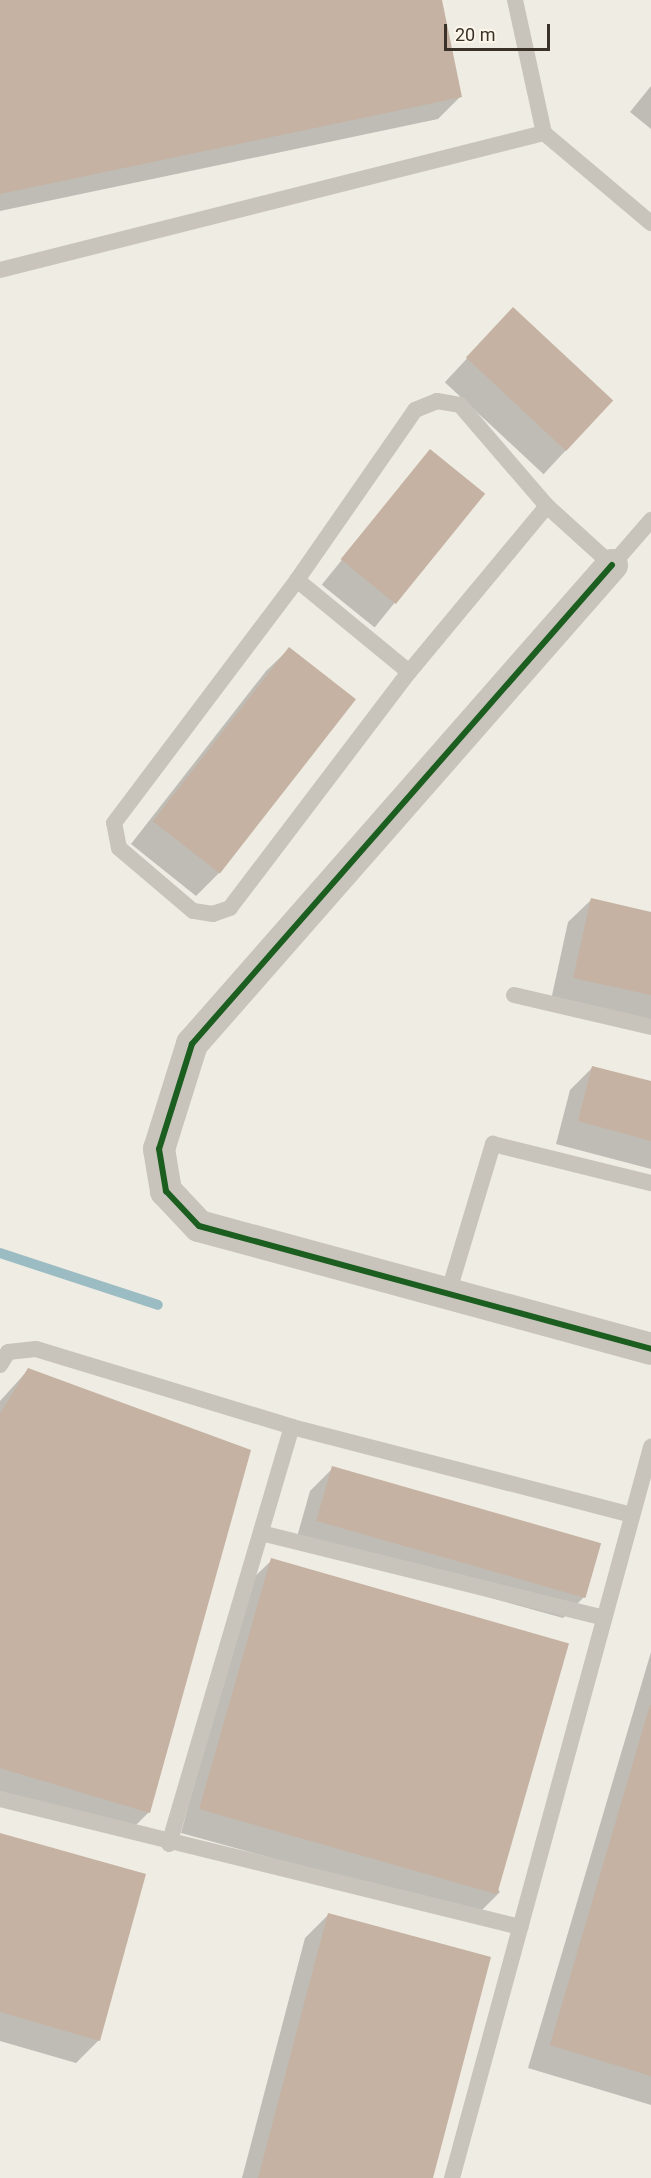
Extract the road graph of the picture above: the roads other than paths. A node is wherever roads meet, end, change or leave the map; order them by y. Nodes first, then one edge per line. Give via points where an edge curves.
1 (515, 0) edge
2 (544, 133) junction
3 (651, 224) edge
4 (0, 270) edge
5 (547, 506) junction
6 (651, 520) edge
7 (612, 565) junction
8 (297, 580) junction
9 (409, 672) junction
10 (514, 995) dead end
11 (651, 1027) edge
12 (651, 1183) edge
13 (448, 1294) junction
14 (651, 1349) edge
15 (0, 1365) edge
16 (292, 1427) junction
17 (651, 1447) edge
18 (633, 1515) junction
19 (261, 1533) junction
20 (604, 1618) junction
21 (0, 1799) edge
22 (169, 1844) junction
23 (520, 1928) junction
24 (452, 2178) edge

1 - 2 lane
2 - 3 lane
2 - 4 lane
5 - 7 lane
5 - 8 lane via 460,405 437,401 415,410
5 - 9 lane
6 - 7 lane
7 - 13 street via 192,1044 159,1149 166,1191 199,1226
8 - 9 lane
8 - 9 lane via 114,823 119,848 193,911 213,914 230,908
10 - 11 lane
12 - 13 lane via 494,1144
13 - 14 street
15 - 16 lane via 8,1353 36,1349
16 - 18 lane
16 - 19 lane
17 - 18 lane
18 - 20 lane
19 - 20 lane
19 - 22 lane
20 - 23 lane
21 - 22 lane
22 - 23 lane
23 - 24 lane

